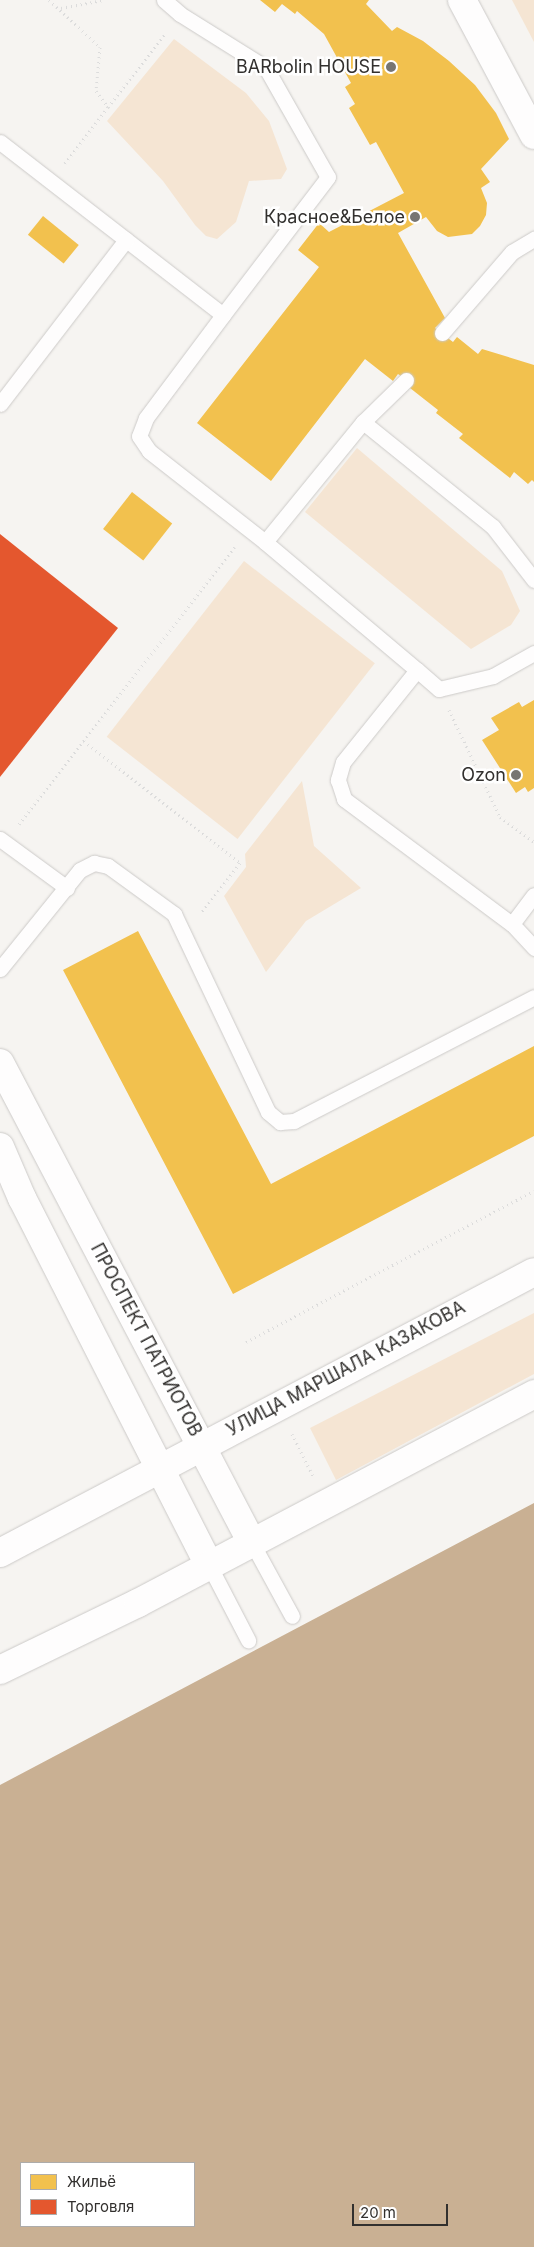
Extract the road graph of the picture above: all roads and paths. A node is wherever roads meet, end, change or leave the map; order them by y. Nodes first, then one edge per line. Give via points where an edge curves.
1 (49, 0) edge
2 (103, 0) edge
3 (164, 0) edge
4 (462, 0) edge
5 (60, 8) junction
6 (158, 44) dead end
7 (108, 107) junction
8 (534, 136) edge
9 (0, 142) edge
10 (51, 182) junction
11 (534, 239) edge
12 (126, 240) junction
13 (223, 315) junction
14 (442, 333) dead end
15 (406, 380) dead end
16 (0, 404) edge
17 (364, 422) junction
18 (248, 531) junction
19 (265, 542) junction
20 (534, 580) edge
21 (534, 653) edge
22 (417, 670) junction
23 (439, 689) junction
24 (84, 741) junction
25 (2, 841) edge
26 (534, 842) edge
27 (67, 888) junction
28 (534, 895) edge
29 (512, 924) junction
30 (184, 935) junction
31 (534, 948) edge
32 (0, 968) edge
33 (534, 997) edge
34 (0, 1063) edge
35 (0, 1146) edge
36 (534, 1191) edge
37 (11, 1194) edge
38 (534, 1272) edge
39 (246, 1342) dead end
40 (534, 1394) edge
41 (287, 1425) dead end
42 (201, 1446) junction
43 (159, 1469) junction
44 (314, 1480) dead end
45 (252, 1543) junction
46 (0, 1553) edge
47 (209, 1565) junction
48 (292, 1616) dead end
49 (248, 1640) dead end
50 (0, 1670) edge

1 - 5 path
2 - 5 path
3 - 13 lane via 180,14 266,68 328,177
4 - 8 street
5 - 7 path via 100,47 96,91
6 - 7 path
7 - 10 path
9 - 10 lane
10 - 12 lane
11 - 14 lane via 512,252
12 - 13 lane
12 - 16 lane
13 - 18 lane via 146,418 139,436 148,451
15 - 17 lane
17 - 19 lane
17 - 20 lane via 493,527
18 - 19 lane
18 - 24 path
19 - 22 lane
21 - 23 lane via 494,676
22 - 23 lane
22 - 29 lane via 343,762 338,780 344,799
23 - 26 path via 500,817
24 - 25 path
24 - 30 path via 240,864
25 - 27 lane
27 - 30 lane via 80,870 94,863 108,866 174,914
27 - 32 lane
28 - 29 lane
29 - 31 lane
30 - 33 lane via 268,1112 280,1122 294,1121
34 - 42 street, ПРОСПЕКТ ПАТРИОТОВ
35 - 37 street
36 - 39 path
37 - 43 street
38 - 42 street, УЛИЦА МАРШАЛА КАЗАКОВА
40 - 45 street
41 - 44 path
42 - 43 street, УЛИЦА МАРШАЛА КАЗАКОВА
42 - 45 street, ПРОСПЕКТ ПАТРИОТОВ
43 - 46 street, УЛИЦА МАРШАЛА КАЗАКОВА
43 - 47 street
45 - 47 street
45 - 48 lane, ПРОСПЕКТ ПАТРИОТОВ
47 - 49 lane
47 - 50 street

